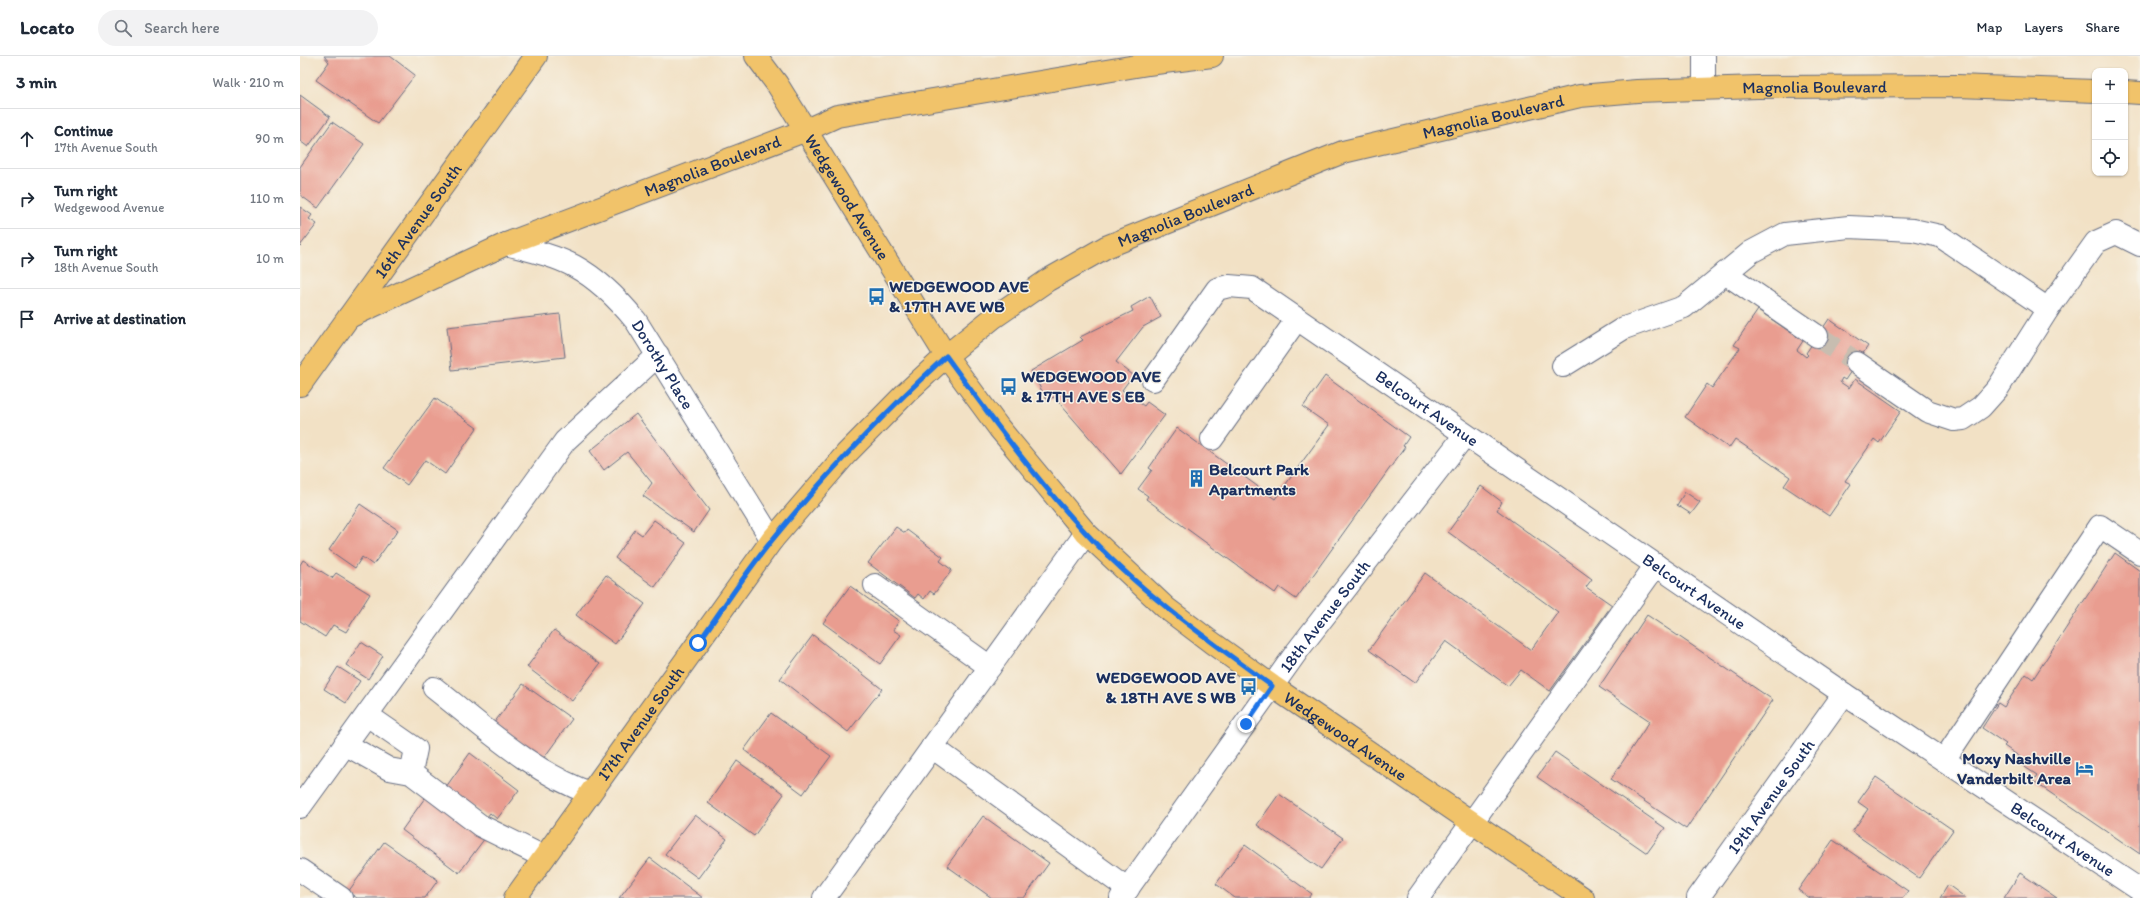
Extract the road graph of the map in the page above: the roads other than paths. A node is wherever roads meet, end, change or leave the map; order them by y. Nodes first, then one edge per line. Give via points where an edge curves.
1 (536, 56) edge
2 (1212, 56) edge
3 (1704, 56) edge
4 (764, 60) edge
5 (1704, 88) junction
6 (2092, 91) edge
7 (2128, 92) edge
8 (2140, 93) edge
9 (804, 131) junction
10 (506, 244) junction
11 (2140, 245) edge
12 (1724, 273) junction
13 (2048, 309) junction
14 (349, 317) junction
15 (1297, 319) junction
16 (1817, 336) tunnel mouth
17 (658, 355) junction
18 (946, 356) junction
19 (1857, 363) tunnel mouth
20 (1563, 366) dead end
21 (1153, 380) dead end
22 (300, 385) edge
23 (1465, 435) junction
24 (1212, 439) dead end
25 (1086, 533) junction
26 (772, 540) junction
27 (2140, 553) edge
28 (1656, 565) junction
29 (875, 585) dead end
30 (990, 666) junction
31 (1272, 686) junction
32 (434, 688) dead end
33 (1844, 694) junction
34 (367, 715) junction
35 (346, 744) junction
36 (932, 747) junction
37 (1944, 760) junction
38 (411, 773) junction
39 (590, 793) junction
40 (300, 807) edge
41 (1472, 822) junction
42 (544, 857) junction
43 (300, 870) edge
44 (2140, 890) edge
45 (1124, 894) edge
46 (341, 898) edge
47 (515, 898) edge
48 (824, 898) edge
49 (1418, 898) edge
50 (1583, 898) edge
51 (1698, 898) edge

1 - 14 main road, 16th Avenue South
2 - 9 main road, Magnolia Boulevard via 1148,64 837,116
3 - 5 street
4 - 9 main road, Wedgewood Avenue
5 - 6 main road, Magnolia Boulevard via 1957,86
5 - 18 main road, Magnolia Boulevard via 1637,90 1580,96 1343,152 1106,247 1048,280 993,318
7 - 8 main road
9 - 10 main road, Magnolia Boulevard
9 - 18 main road, Wedgewood Avenue
10 - 14 main road, Magnolia Boulevard
10 - 17 street, Dorothy Place via 574,266 593,278 623,305
11 - 13 street via 2116,233 2096,242
12 - 13 street via 1752,252 1785,234 1849,226 1913,230 1948,240
12 - 16 street
12 - 20 street via 1698,298 1684,307 1624,328
13 - 19 street via 1998,388 1981,407 1963,419 1954,420 1927,411
14 - 22 main road, 16th Avenue South
15 - 21 street, Belcourt Avenue via 1252,288 1229,286 1218,289
15 - 23 street, Belcourt Avenue
15 - 24 street
17 - 26 street, Dorothy Place
17 - 34 street via 565,441
18 - 25 main road, Wedgewood Avenue via 999,428
18 - 26 main road, 17th Avenue South via 846,454
23 - 28 street, Belcourt Avenue
23 - 31 street, 18th Avenue South
25 - 30 street
25 - 31 main road, Wedgewood Avenue via 1166,608
26 - 39 main road, 17th Avenue South
27 - 37 street via 2100,526
28 - 33 street, Belcourt Avenue
28 - 41 street
29 - 30 street
30 - 36 street
31 - 41 main road, Wedgewood Avenue
31 - 45 street, 18th Avenue South
32 - 39 street via 525,758 571,786
33 - 37 street, Belcourt Avenue
33 - 51 street, 19th Avenue South
34 - 35 street
34 - 38 street via 416,749
35 - 38 street via 389,769
35 - 40 street
36 - 45 street
36 - 48 street
37 - 44 street, Belcourt Avenue
38 - 42 street via 481,826
39 - 42 main road, 17th Avenue South
41 - 49 street
41 - 50 main road, Wedgewood Avenue
42 - 47 main road, 17th Avenue South
43 - 46 street

